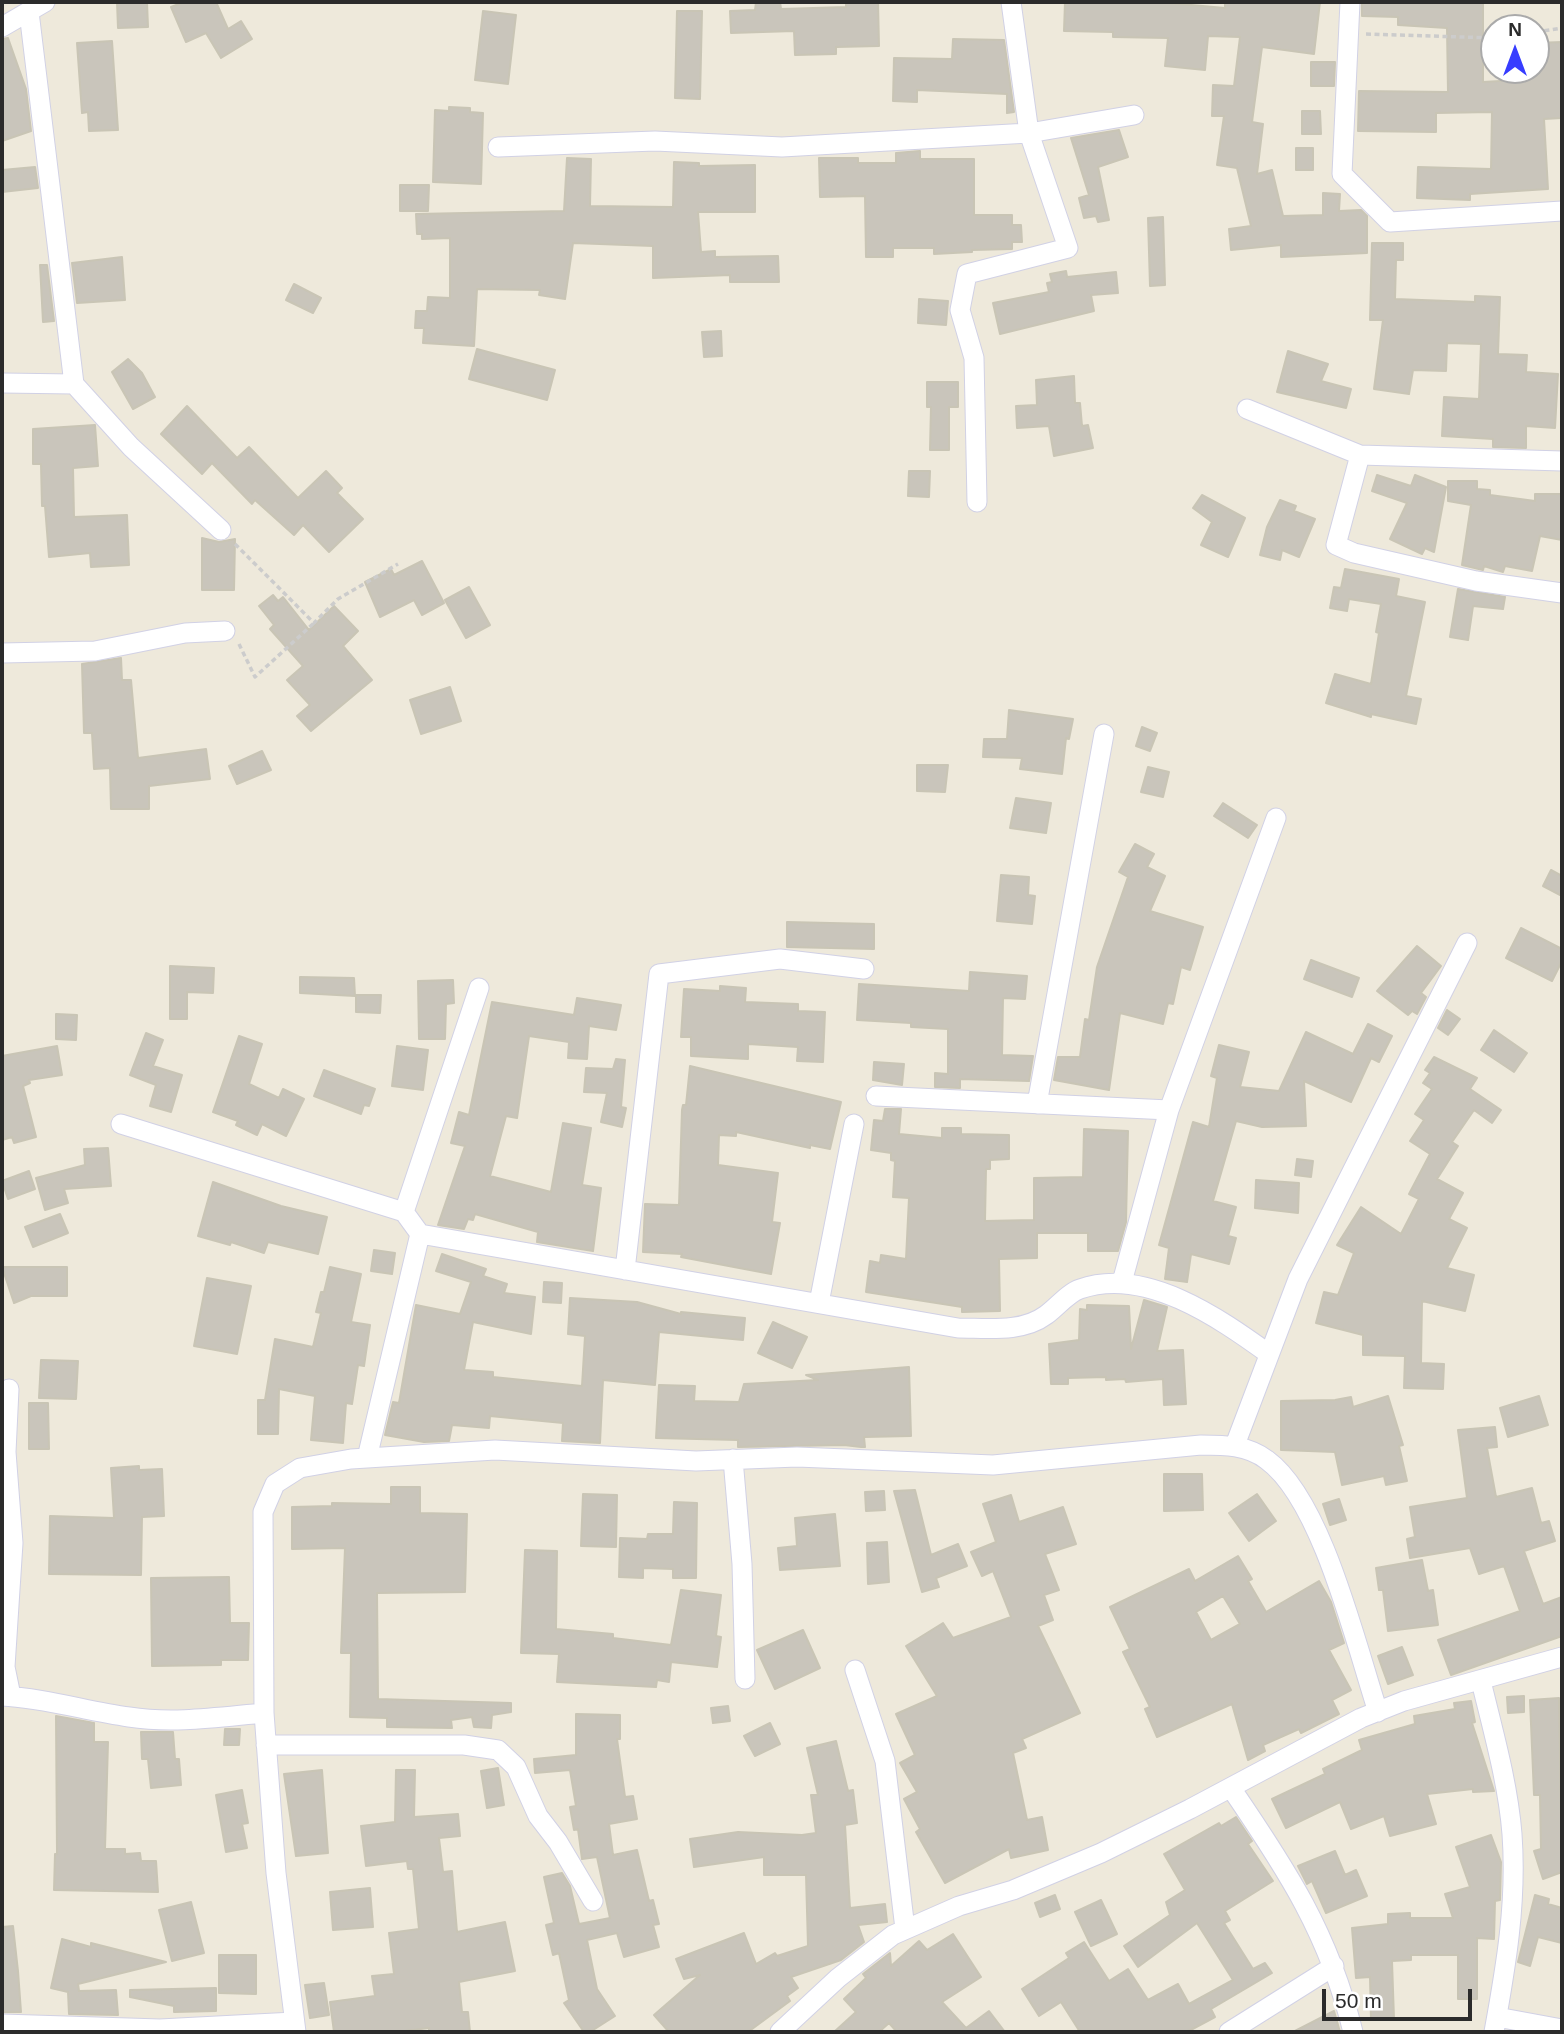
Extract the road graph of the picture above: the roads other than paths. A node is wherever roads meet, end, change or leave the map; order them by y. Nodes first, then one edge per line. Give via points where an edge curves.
1 (1011, 2) edge
2 (1350, 2) edge
3 (37, 7) edge
4 (2, 27) edge
5 (1134, 115) dead end
6 (1029, 133) junction
7 (498, 147) dead end
8 (1562, 211) edge
9 (2, 383) edge
10 (74, 384) junction
11 (1247, 409) dead end
12 (1360, 455) junction
13 (1562, 461) edge
14 (977, 502) dead end
15 (221, 530) road end
16 (1562, 593) edge
17 (225, 631) road end
18 (2, 653) edge
19 (1104, 734) dead end
20 (1276, 818) dead end
21 (1466, 943) dead end
22 (863, 969) dead end
23 (479, 988) dead end
24 (876, 1096) dead end
25 (1037, 1104) junction
26 (1169, 1110) junction
27 (121, 1124) dead end
28 (854, 1124) dead end
29 (404, 1212) junction
30 (420, 1234) junction
31 (625, 1270) junction
32 (1122, 1282) junction
33 (819, 1303) junction
34 (1269, 1354) junction
35 (9, 1389) dead end
36 (1234, 1445) junction
37 (367, 1458) junction
38 (733, 1459) junction
39 (1562, 1657) edge
40 (855, 1670) dead end
41 (745, 1679) dead end
42 (1481, 1681) junction
43 (6, 1696) edge
44 (1378, 1712) junction
45 (264, 1713) junction
46 (266, 1745) junction
47 (1231, 1788) junction
48 (593, 1901) dead end
49 (905, 1929) junction
50 (1335, 1966) junction
51 (2, 2024) edge
52 (1495, 2025) edge
53 (295, 2027) edge
54 (1562, 2029) edge
55 (780, 2032) edge
56 (1229, 2032) edge
57 (1353, 2032) edge

1 - 6 street
2 - 8 street via 1342,174 1390,222
3 - 4 street
3 - 10 street
5 - 6 street
6 - 7 street via 782,148 655,141
6 - 14 street via 1068,248 967,274 960,310 974,358
9 - 10 street
10 - 15 street via 131,447
11 - 12 street
12 - 13 street
12 - 16 street via 1336,545 1476,581
17 - 18 street via 185,633 95,651
19 - 25 street
20 - 26 street
21 - 34 street via 1298,1279
22 - 31 street via 780,959 659,974
23 - 29 street
24 - 25 street
25 - 26 street
26 - 32 street
27 - 29 street
28 - 33 street
29 - 30 street
30 - 31 street
30 - 37 street
31 - 33 street
32 - 33 street via 1078,1290 1044,1317 1021,1327 958,1328
32 - 34 street via 1214,1314
34 - 36 street
35 - 43 street via 6,1452 13,1543
36 - 38 street via 993,1465
36 - 44 street via 1267,1459 1298,1491 1320,1536
37 - 38 street via 495,1450 619,1459
37 - 45 street via 300,1468 275,1484 263,1512
38 - 41 street
39 - 42 street
40 - 49 street via 885,1761
42 - 44 street
42 - 52 street via 1512,1832 1514,1897
43 - 45 street via 170,1721
44 - 47 street
45 - 46 street
46 - 48 street via 464,1745 498,1750 516,1767 538,1815
46 - 53 street
47 - 49 street via 1101,1853
47 - 50 street via 1289,1873
49 - 55 street via 838,1978
50 - 56 street
50 - 57 street
51 - 53 street
52 - 54 street

